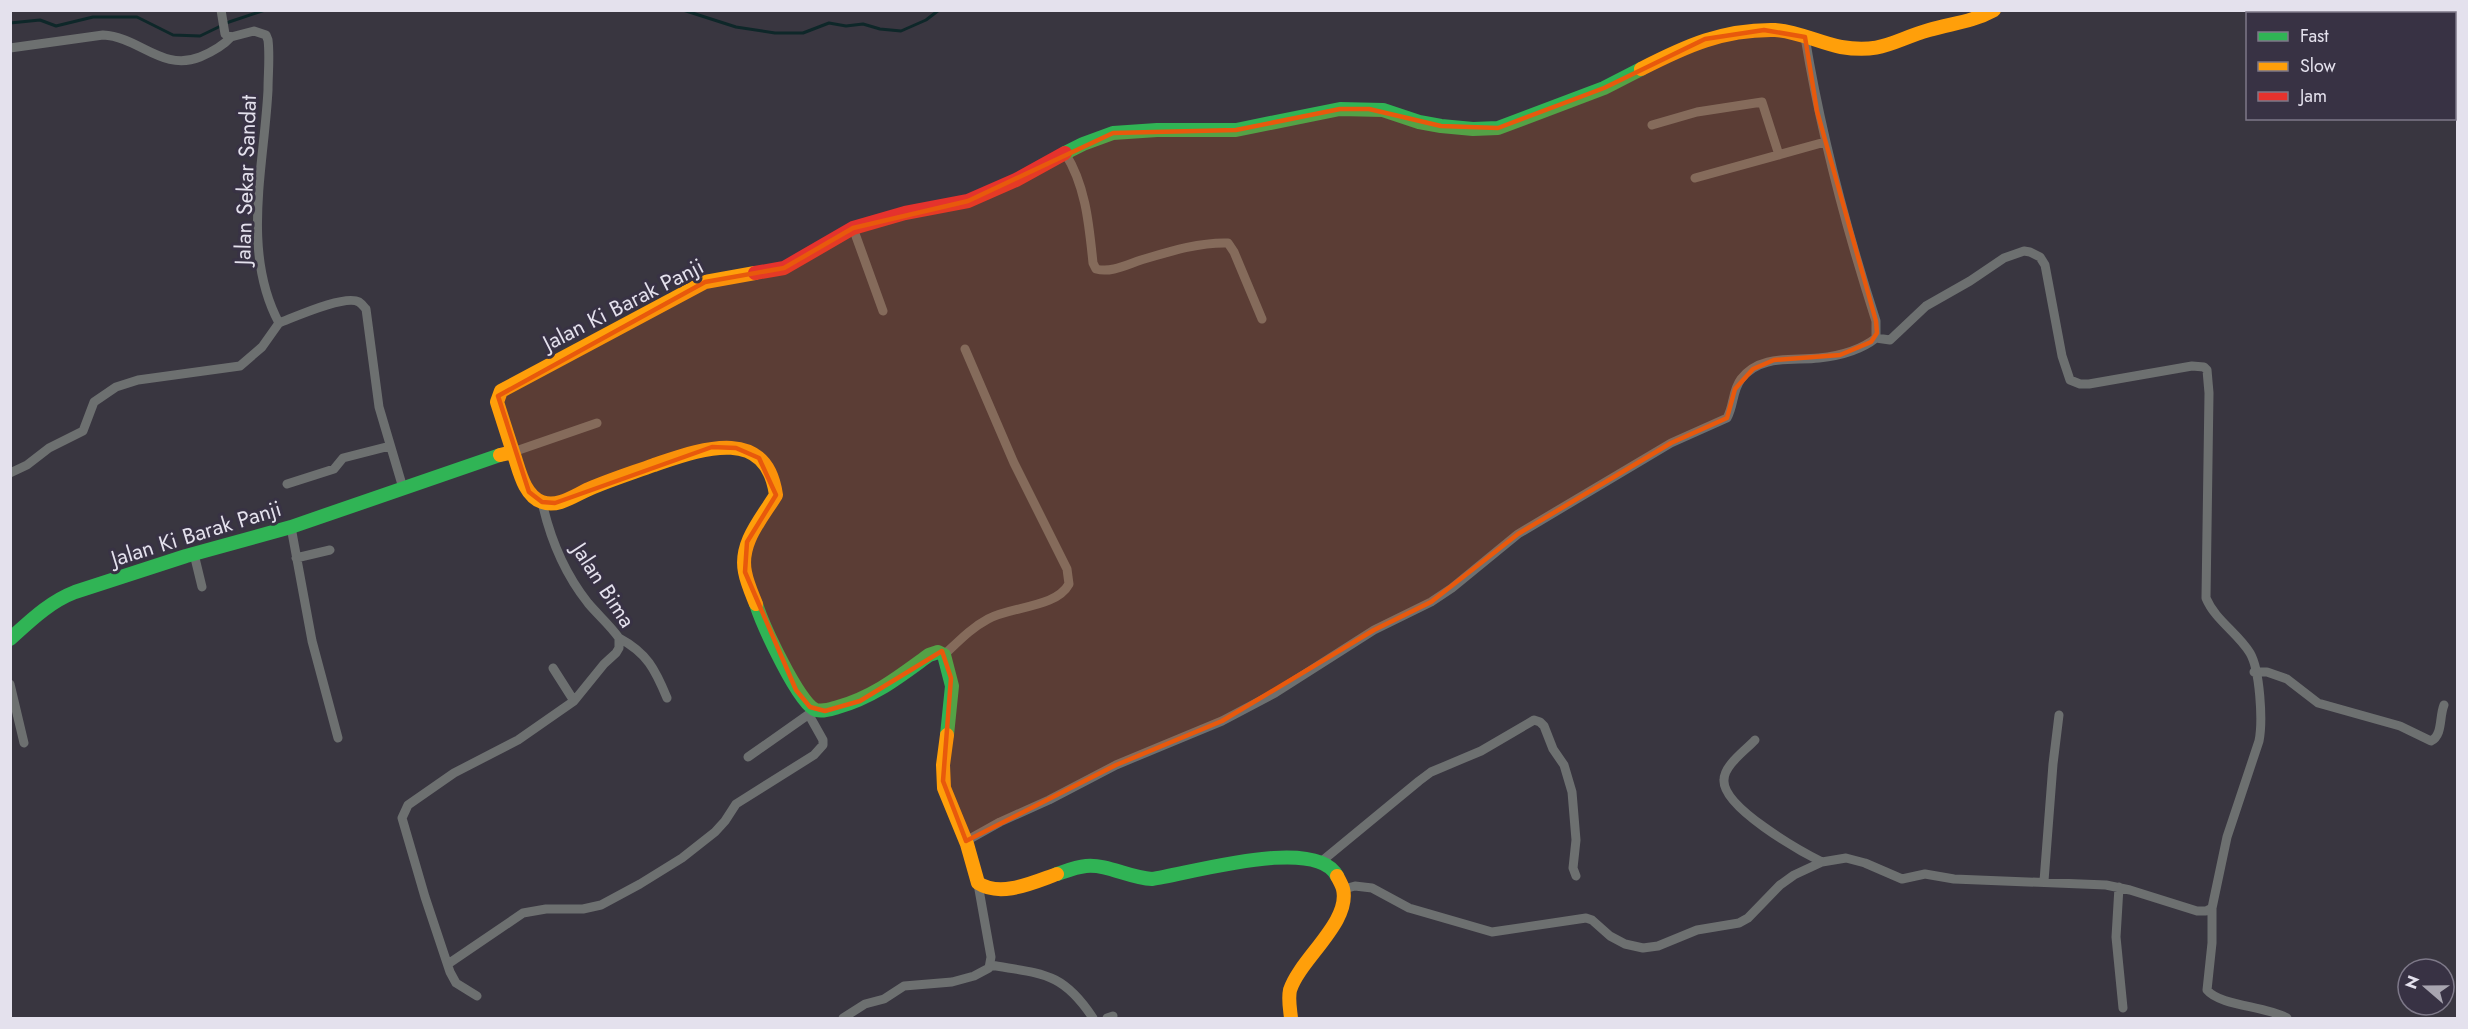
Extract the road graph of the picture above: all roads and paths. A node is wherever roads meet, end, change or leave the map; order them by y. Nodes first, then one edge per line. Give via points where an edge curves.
1 (1994, 10) edge
2 (221, 14) edge
3 (228, 35) junction
4 (1805, 37) junction
5 (10, 48) edge
6 (1652, 125) dead end
7 (1825, 142) junction
8 (1065, 153) junction
9 (1779, 155) junction
10 (1695, 178) dead end
11 (853, 228) junction
12 (883, 311) dead end
13 (1262, 319) dead end
14 (279, 323) junction
15 (1876, 338) junction
16 (965, 349) dead end
17 (597, 423) dead end
18 (390, 446) junction
19 (513, 452) junction
20 (10, 473) edge
21 (288, 484) dead end
22 (403, 488) junction
23 (542, 502) junction
24 (291, 527) junction
25 (330, 550) dead end
26 (194, 554) junction
27 (296, 558) junction
28 (202, 588) dead end
29 (619, 638) junction
30 (10, 639) edge
31 (944, 655) junction
32 (553, 668) dead end
33 (2254, 672) junction
34 (10, 684) edge
35 (667, 698) dead end
36 (574, 701) junction
37 (2444, 705) dead end
38 (812, 713) junction
39 (2059, 716) dead end
40 (338, 738) dead end
41 (1755, 740) dead end
42 (24, 742) dead end
43 (748, 757) dead end
44 (966, 841) junction
45 (1322, 861) junction
46 (1822, 862) junction
47 (1576, 876) dead end
48 (2044, 881) junction
49 (978, 884) junction
50 (2119, 887) junction
51 (1344, 889) junction
52 (2212, 908) junction
53 (448, 964) junction
54 (990, 965) junction
55 (477, 996) dead end
56 (2123, 1008) dead end
57 (843, 1018) edge
58 (1093, 1018) edge
59 (1291, 1018) edge
60 (2287, 1018) edge

1 - 4 street, Jalan Ki Barak Panji via 1976,20 1928,30 1872,50
2 - 3 street
3 - 5 street via 222,47 187,62 161,58 117,36 103,34
3 - 14 street, Jalan Sekar Sandat via 254,32 266,35 268,40 258,261
4 - 7 street
4 - 8 street, Jalan Ki Barak Panji via 1764,30 1705,39 1604,88 1498,128 1441,126 1383,110 1341,109 1236,130 1113,133
6 - 9 street via 1697,112 1762,102
7 - 9 street
7 - 15 street via 1876,321
8 - 11 street, Jalan Ki Barak Panji via 968,201
8 - 13 street via 1082,187 1096,269 1102,271 1172,251 1228,243
9 - 10 street
11 - 12 street
11 - 19 street, Jalan Ki Barak Panji via 784,268 705,282 501,391 497,402
14 - 18 street via 350,300 366,309 375,391
14 - 20 street via 240,366 138,380 116,387 94,402 83,431
15 - 33 street via 1890,339 1926,306 2004,258 2024,251 2035,253 2045,265 2070,380 2089,384 2204,367 2209,393 2206,598 2250,654
15 - 44 street via 1840,355 1774,360 1753,369 1735,389 1727,418 1671,443 1518,534 1431,602 1374,630 1275,693 1222,721 1116,765
16 - 31 street via 1014,463 1067,569 1069,584 1050,601 988,618
17 - 19 street
18 - 21 street via 343,458 334,469
18 - 22 street
19 - 22 street, Jalan Ki Barak Panji
19 - 23 street via 529,492
22 - 24 street, Jalan Ki Barak Panji
23 - 29 street, Jalan Bima via 549,533 570,572 586,600
23 - 38 street via 555,503 712,447 736,448 759,458 772,479 776,495 747,542 745,573 796,690
24 - 26 street, Jalan Ki Barak Panji
24 - 27 street
25 - 27 street
26 - 28 street
26 - 30 street, Jalan Ki Barak Panji via 60,598
27 - 40 street via 312,641
29 - 35 street via 645,656
29 - 36 street, Jalan Bima via 616,653
31 - 38 street via 929,655 876,693 833,710
31 - 44 street via 950,672 951,719 943,781
32 - 36 street
33 - 37 street via 2287,679 2318,703 2400,726 2431,741 2439,733
33 - 52 street via 2262,724 2259,741 2227,837
34 - 42 street
36 - 53 street, Jalan Bima via 518,740 454,773 403,812 403,823
38 - 43 street
38 - 53 street via 823,740 820,749 736,804 721,826 681,858 601,905 523,913
39 - 48 street
41 - 46 street via 1727,772 1725,790 1784,842
44 - 49 street
45 - 47 street via 1425,777 1534,720 1544,726 1570,781
45 - 49 street via 1255,858 1146,879 1104,866 1087,866 995,890
45 - 51 street via 1335,871
46 - 48 street via 1853,859 1902,879 1924,874 1954,879
46 - 51 street via 1780,885 1744,921 1697,930 1643,948 1617,940 1592,920 1492,932 1409,908 1372,888
48 - 50 street
49 - 54 street
50 - 52 street via 2197,911
50 - 56 street via 2116,937
51 - 59 street via 1338,915 1293,984 1289,1000
52 - 60 street via 2207,990 2218,998
53 - 55 street via 456,983
54 - 57 street via 974,976 952,982 904,986
54 - 58 street via 1046,975 1074,992

